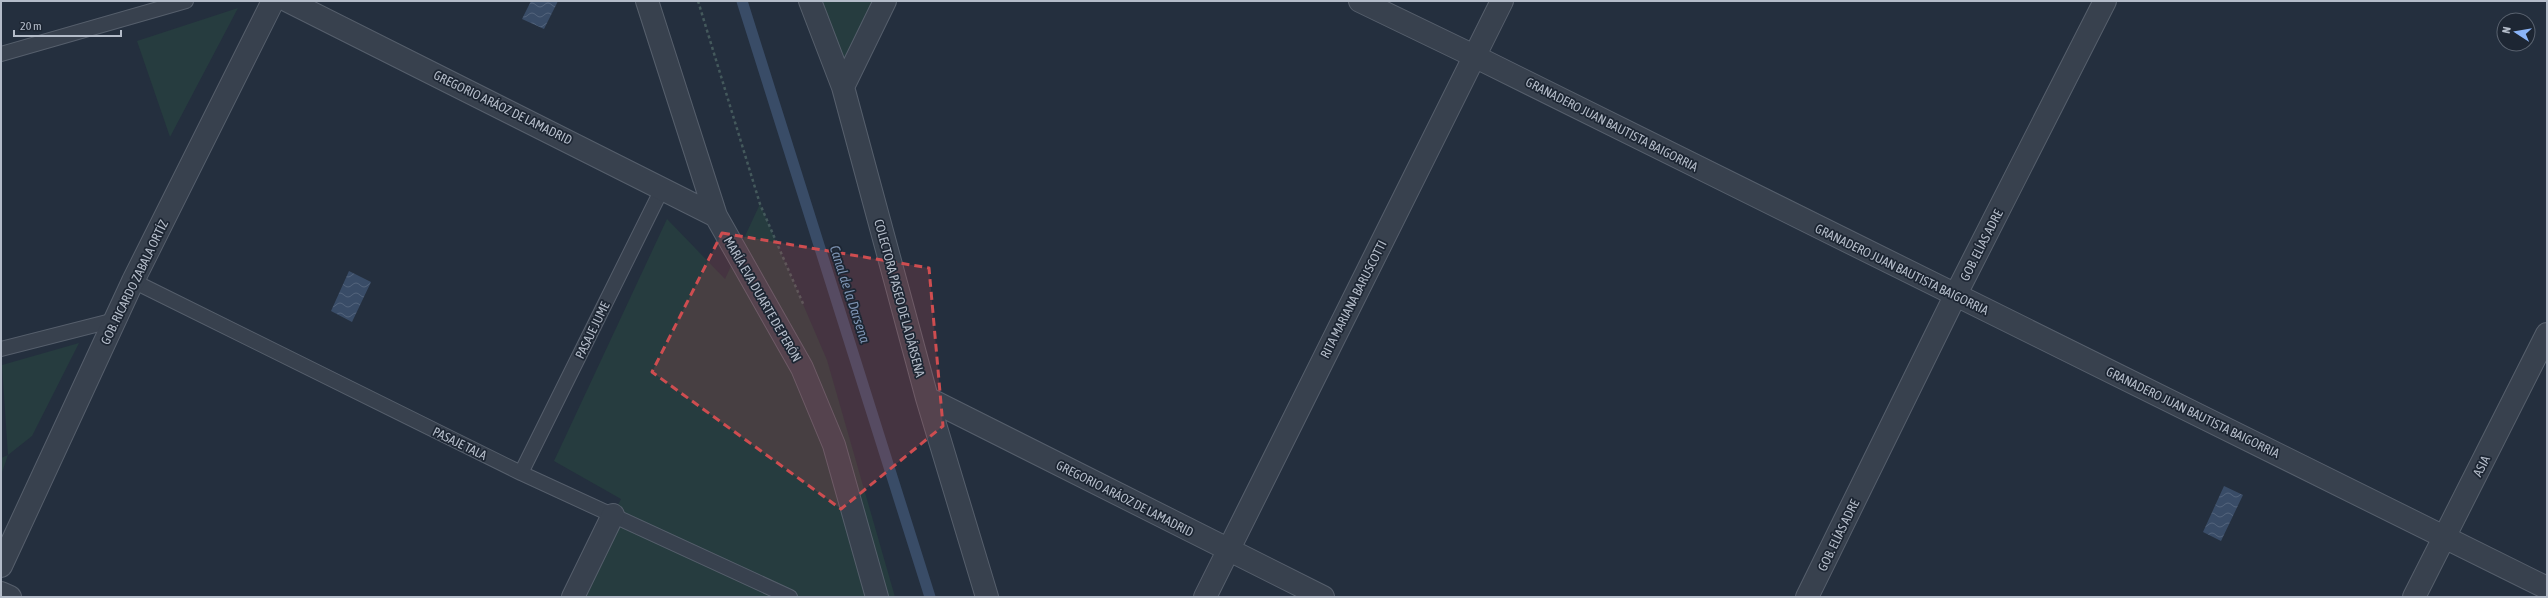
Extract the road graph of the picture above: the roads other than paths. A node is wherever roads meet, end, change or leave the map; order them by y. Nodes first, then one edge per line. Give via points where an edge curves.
1 (186, 1) edge
2 (273, 1) edge
3 (288, 1) edge
4 (647, 1) edge
5 (810, 1) edge
6 (885, 1) edge
7 (1360, 1) edge
8 (1502, 1) edge
9 (2105, 1) edge
10 (1, 54) edge
11 (1474, 56) junction
12 (843, 88) junction
13 (663, 187) junction
14 (716, 216) junction
15 (133, 281) junction
16 (1955, 296) junction
17 (115, 320) junction
18 (2547, 334) edge
19 (1, 349) edge
20 (927, 398) junction
21 (522, 473) junction
22 (613, 515) junction
23 (2445, 536) junction
24 (1228, 549) junction
25 (1, 566) edge
26 (2547, 588) edge
27 (1, 593) edge
28 (10, 597) edge
29 (573, 597) edge
30 (790, 597) edge
31 (877, 597) edge
32 (987, 597) edge
33 (1205, 597) edge
34 (1323, 597) edge
35 (1807, 597) edge
36 (2414, 597) edge

1 - 10 lane
2 - 15 street, GOB. RICARDO ZABALA ORTÍZ
3 - 13 street, GREGORIO ARÁOZ DE LAMADRID
4 - 14 street, MARÍA EVA DUARTE DE PERÓN
5 - 12 street, COLECTORA PASEO DE LA DÁRSENA
6 - 12 street
7 - 11 street, GRANADERO JUAN BAUTISTA BAIGORRIA
8 - 11 street, RITA MARIANA BARUSCOTTI
9 - 16 street, GOB. ELÍAS ADRE
11 - 16 street, GRANADERO JUAN BAUTISTA BAIGORRIA
11 - 24 street, RITA MARIANA BARUSCOTTI
12 - 20 street, COLECTORA PASEO DE LA DÁRSENA
13 - 14 street, GREGORIO ARÁOZ DE LAMADRID
13 - 21 lane, PASAJE JUME
14 - 31 street, MARÍA EVA DUARTE DE PERÓN via 802,368 834,445
15 - 17 street, GOB. RICARDO ZABALA ORTÍZ
15 - 21 lane, PASAJE TALA
16 - 23 street, GRANADERO JUAN BAUTISTA BAIGORRIA
16 - 35 street, GOB. ELÍAS ADRE
17 - 19 lane
17 - 25 street, GOB. RICARDO ZABALA ORTÍZ
18 - 23 street, ASIA
20 - 24 street, GREGORIO ARÁOZ DE LAMADRID
20 - 32 street, COLECTORA PASEO DE LA DÁRSENA
21 - 22 lane, PASAJE TALA
22 - 29 street
22 - 30 lane, PASAJE TALA
23 - 26 street, GRANADERO JUAN BAUTISTA BAIGORRIA
23 - 36 street, ASIA
24 - 33 street, RITA MARIANA BARUSCOTTI
24 - 34 street, GREGORIO ARÁOZ DE LAMADRID
27 - 28 street

